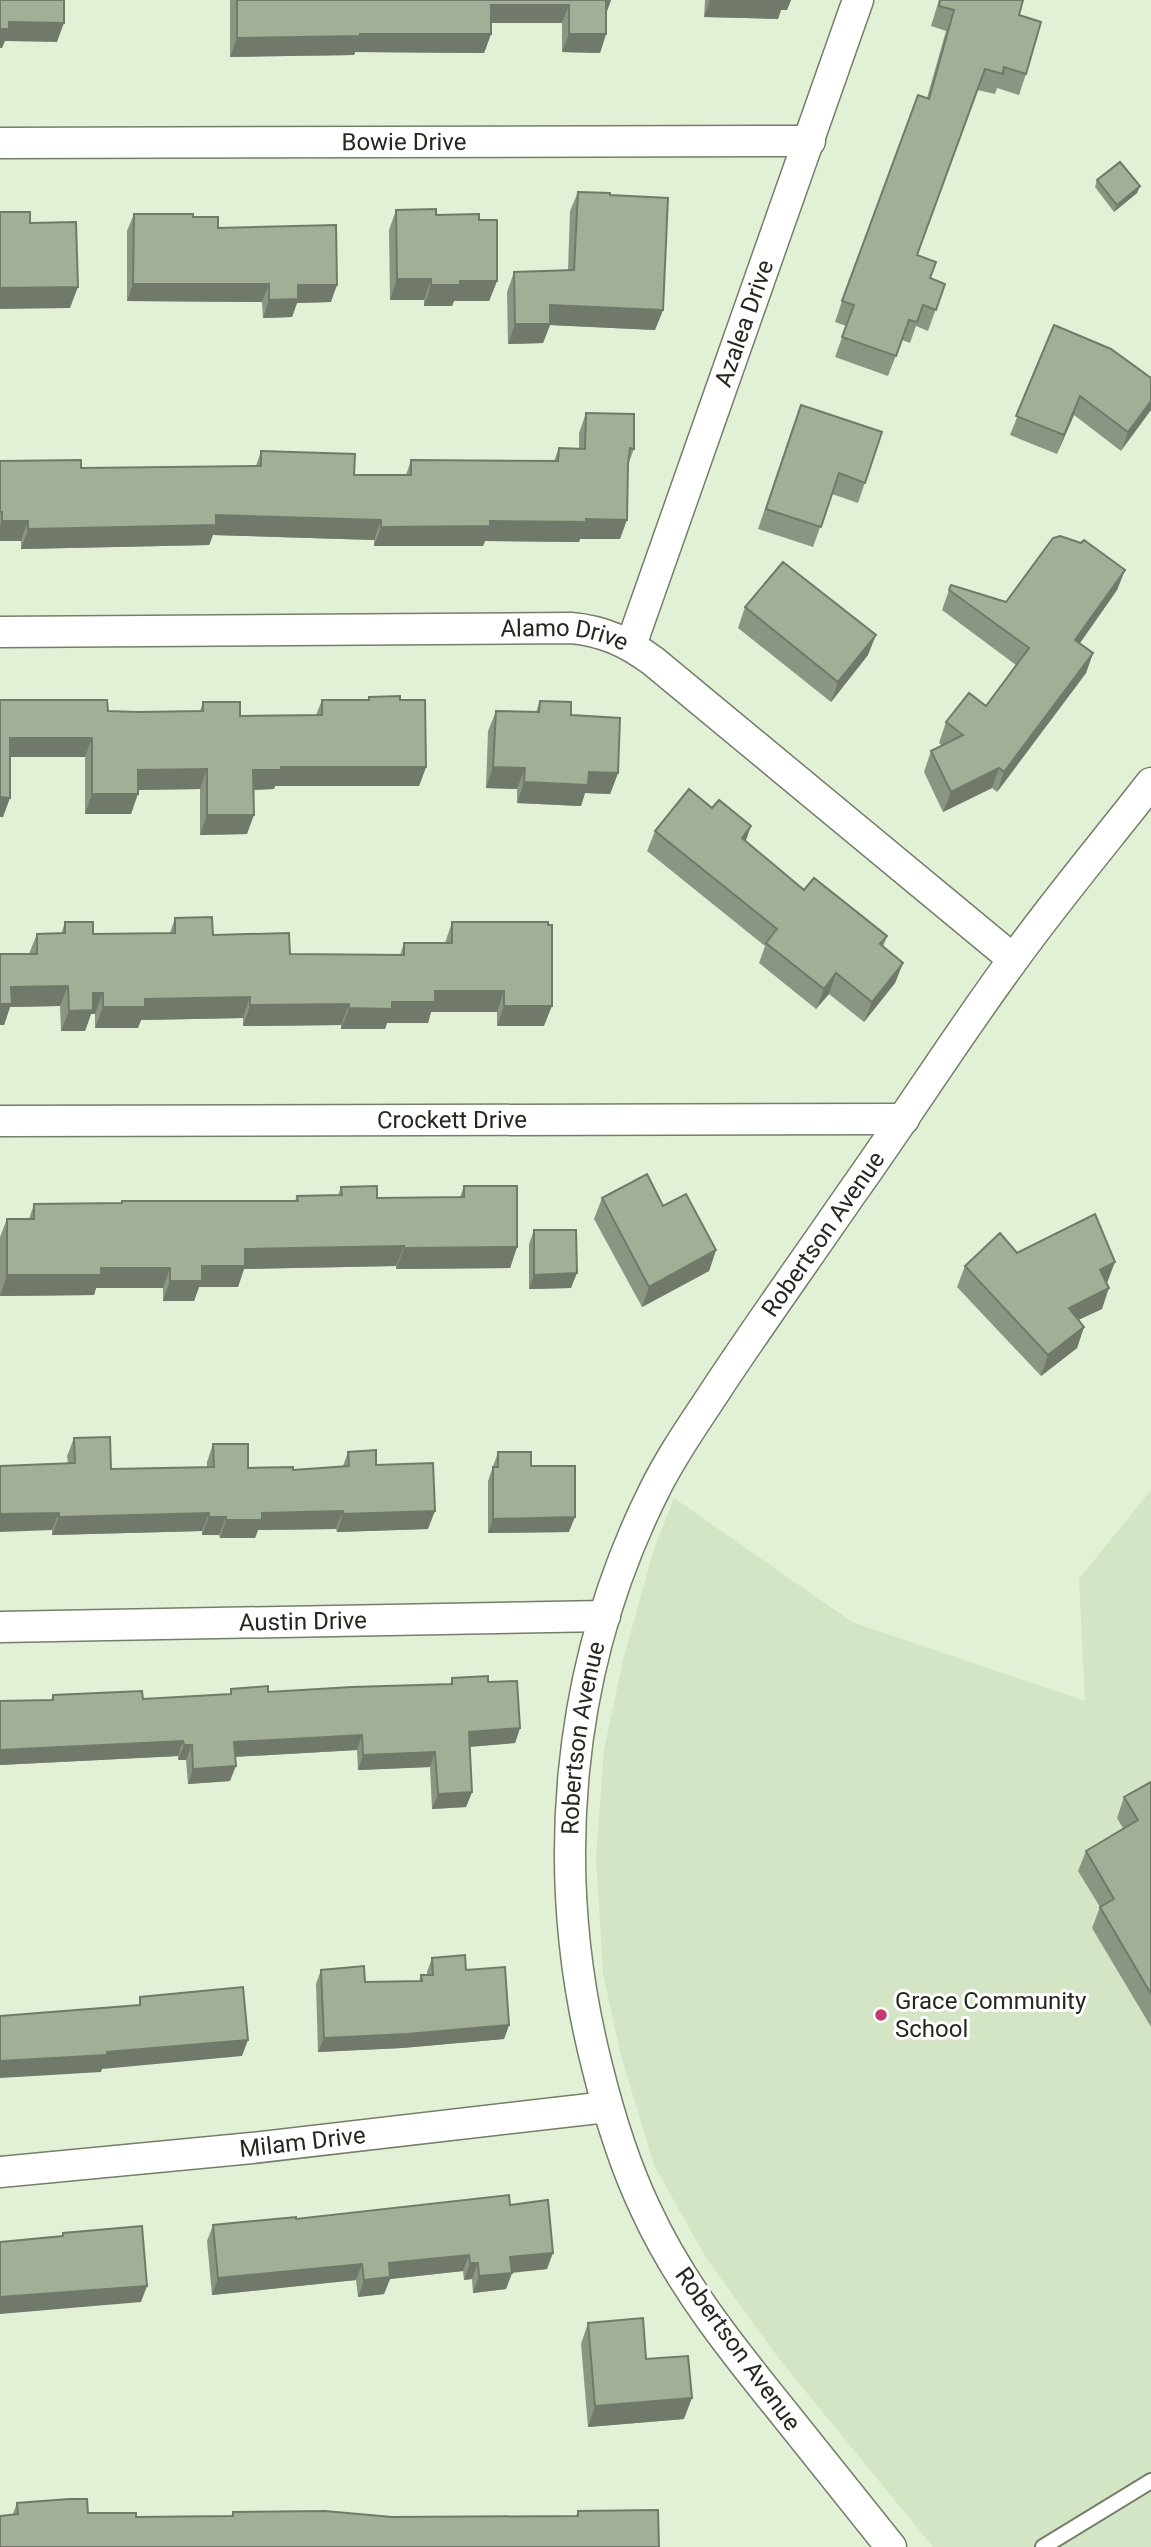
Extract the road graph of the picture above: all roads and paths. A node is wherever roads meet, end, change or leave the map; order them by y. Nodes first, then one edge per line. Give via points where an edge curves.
1 (858, 0) edge
2 (810, 141) junction
3 (0, 143) edge
4 (0, 632) edge
5 (631, 645) junction
6 (1151, 783) edge
7 (1013, 959) junction
8 (904, 1119) junction
9 (0, 1121) edge
10 (605, 1616) junction
11 (0, 1628) edge
12 (607, 2107) junction
13 (0, 2172) edge
14 (1151, 2480) edge
15 (891, 2547) edge
16 (1044, 2547) edge

1 - 2 street, Azalea Drive
2 - 3 street, Bowie Drive
2 - 5 street, Azalea Drive
4 - 5 street, Alamo Drive via 571,628 592,630
5 - 7 street, Alamo Drive
6 - 7 street, Robertson Avenue
7 - 8 street, Robertson Avenue
8 - 9 street, Crockett Drive
8 - 10 street, Robertson Avenue via 677,1449 643,1513
10 - 11 street, Austin Drive
10 - 12 street, Robertson Avenue via 578,1738 568,1855 580,1991
12 - 13 street, Milam Drive
12 - 15 street, Robertson Avenue via 645,2209 689,2286 748,2369
14 - 16 lane

